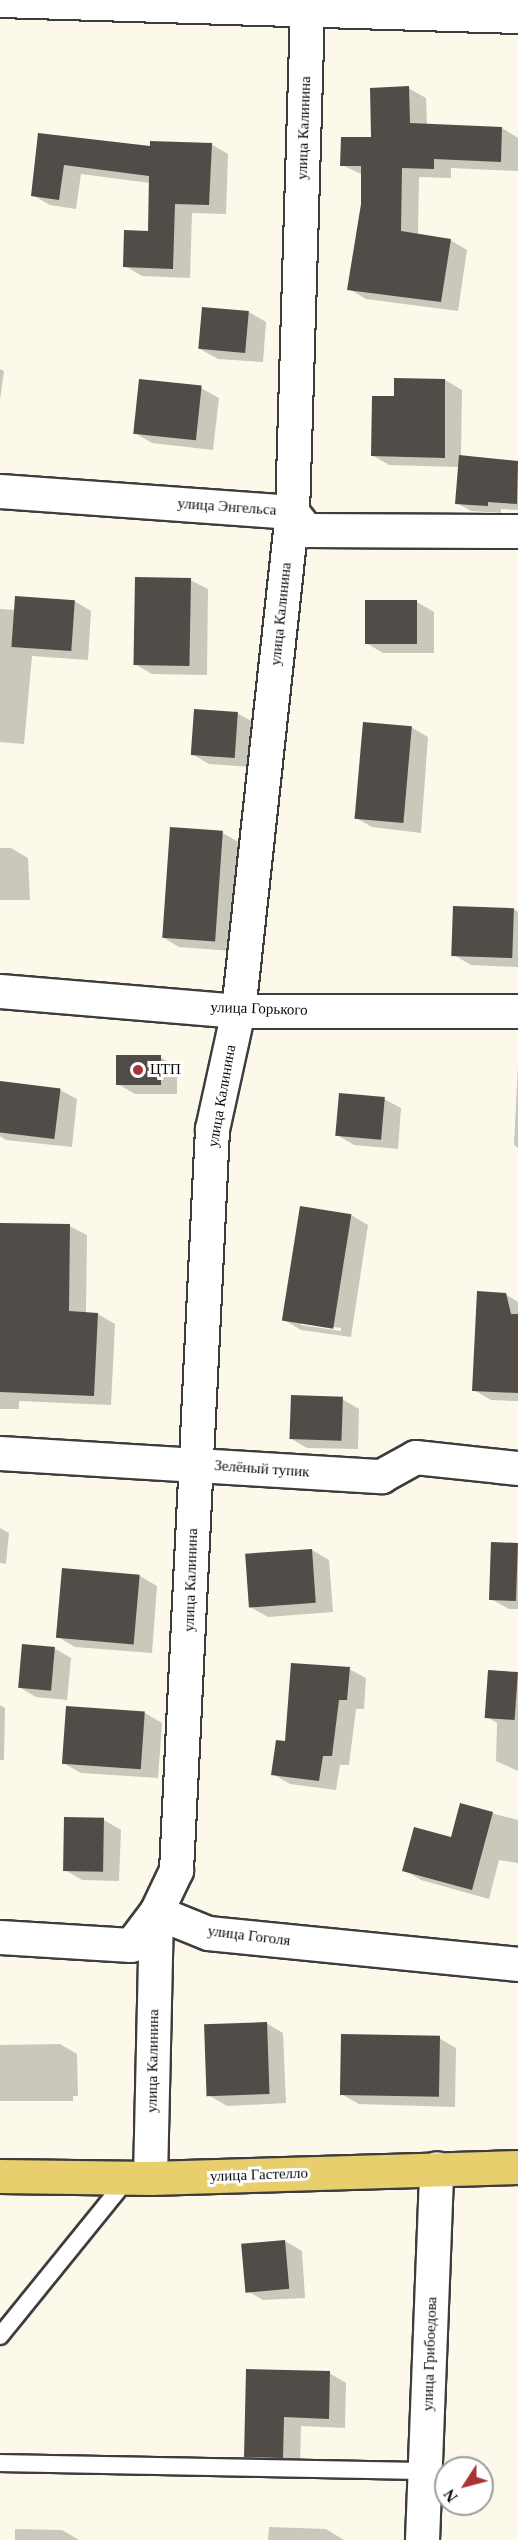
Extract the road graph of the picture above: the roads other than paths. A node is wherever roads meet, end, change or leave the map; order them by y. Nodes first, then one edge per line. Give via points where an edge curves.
1 (0, 0) edge
2 (307, 11) junction
3 (518, 16) edge
4 (0, 491) edge
5 (292, 512) junction
6 (518, 531) edge
7 (0, 991) edge
8 (238, 1011) junction
9 (518, 1011) edge
10 (0, 1453) edge
11 (194, 1465) junction
12 (518, 1468) edge
13 (156, 1912) junction
14 (0, 1938) edge
15 (518, 1964) edge
16 (436, 2168) junction
17 (518, 2168) edge
18 (0, 2176) edge
19 (140, 2178) junction
20 (0, 2336) edge
21 (0, 2463) edge
22 (426, 2471) junction
23 (422, 2540) edge

1 - 2 street
2 - 3 street
2 - 5 street, улица Калинина
4 - 5 street, улица Энгельса
5 - 6 street, улица Энгельса via 306,530
5 - 8 street, улица Калинина
7 - 8 street, улица Горького
8 - 9 street, улица Горького
8 - 11 street, улица Калинина via 212,1129
10 - 11 street, Зелёный тупик
11 - 12 street, Зелёный тупик via 381,1476 415,1457
11 - 13 street, улица Калинина via 192,1586 176,1870
13 - 14 street via 131,1945
13 - 15 street, улица Гоголя via 208,1933
13 - 19 street, улица Калинина
16 - 17 main road, улица Гастелло
16 - 19 main road, улица Гастелло
16 - 22 street, улица Грибоедова
18 - 19 main road, улица Гастелло
19 - 20 lane
21 - 22 lane
22 - 23 street, улица Грибоедова

